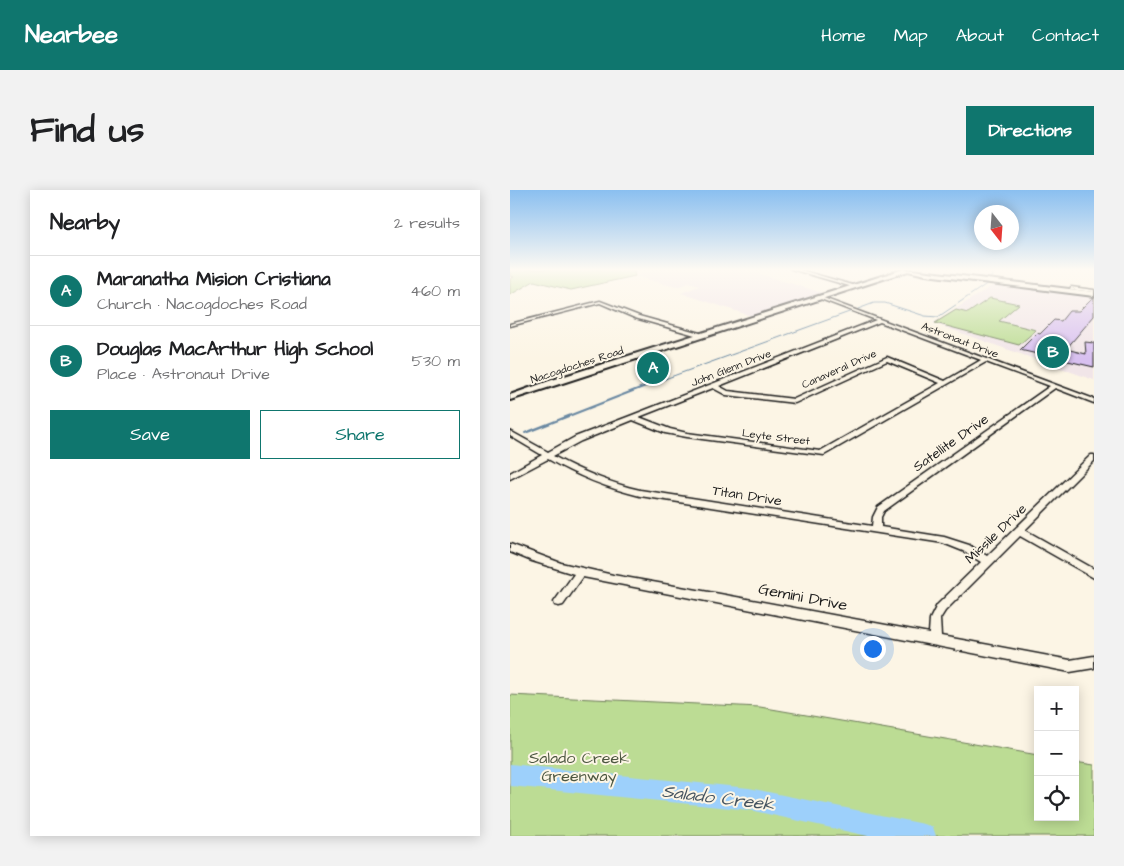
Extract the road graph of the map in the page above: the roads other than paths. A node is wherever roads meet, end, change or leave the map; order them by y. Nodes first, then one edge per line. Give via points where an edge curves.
1 (813, 299) edge
2 (826, 299) edge
3 (880, 320) junction
4 (510, 325) edge
5 (698, 336) junction
6 (986, 360) junction
7 (945, 384) junction
8 (713, 385) junction
9 (1054, 386) junction
10 (510, 398) edge
11 (1094, 401) edge
12 (632, 417) junction
13 (510, 433) edge
14 (546, 455) junction
15 (1094, 457) edge
16 (510, 476) edge
17 (876, 530) junction
18 (1019, 531) junction
19 (510, 548) edge
20 (987, 561) junction
21 (581, 572) junction
22 (1094, 574) edge
23 (558, 602) dead end
24 (935, 640) junction
25 (1093, 663) edge

1 - 5 main road, Nacogdoches Road
2 - 3 street, Astronaut Drive
3 - 6 street, Astronaut Drive
3 - 8 street, John Glenn Drive
4 - 5 street via 600,302
5 - 10 main road, Nacogdoches Road
6 - 7 street, Leyte Street
6 - 9 street, Astronaut Drive
7 - 8 street, Canaveral Drive via 887,359 795,401 726,393
7 - 12 street, Leyte Street via 821,453 687,435
8 - 12 street, John Glenn Drive
9 - 11 street, Astronaut Drive
9 - 17 street, Satellite Drive via 881,509
12 - 14 street, John Glenn Drive
13 - 14 street, Titan Drive
14 - 16 street, John Glenn Drive
14 - 17 street, Titan Drive via 586,477 625,490
15 - 18 street, Missile Drive
17 - 20 street, Titan Drive via 951,542
18 - 20 street, Missile Drive
18 - 22 street
19 - 21 street, Gemini Drive via 536,560
20 - 24 street, Missile Drive via 937,613
21 - 23 street
21 - 24 street, Gemini Drive
24 - 25 street, Gemini Drive via 1070,666

